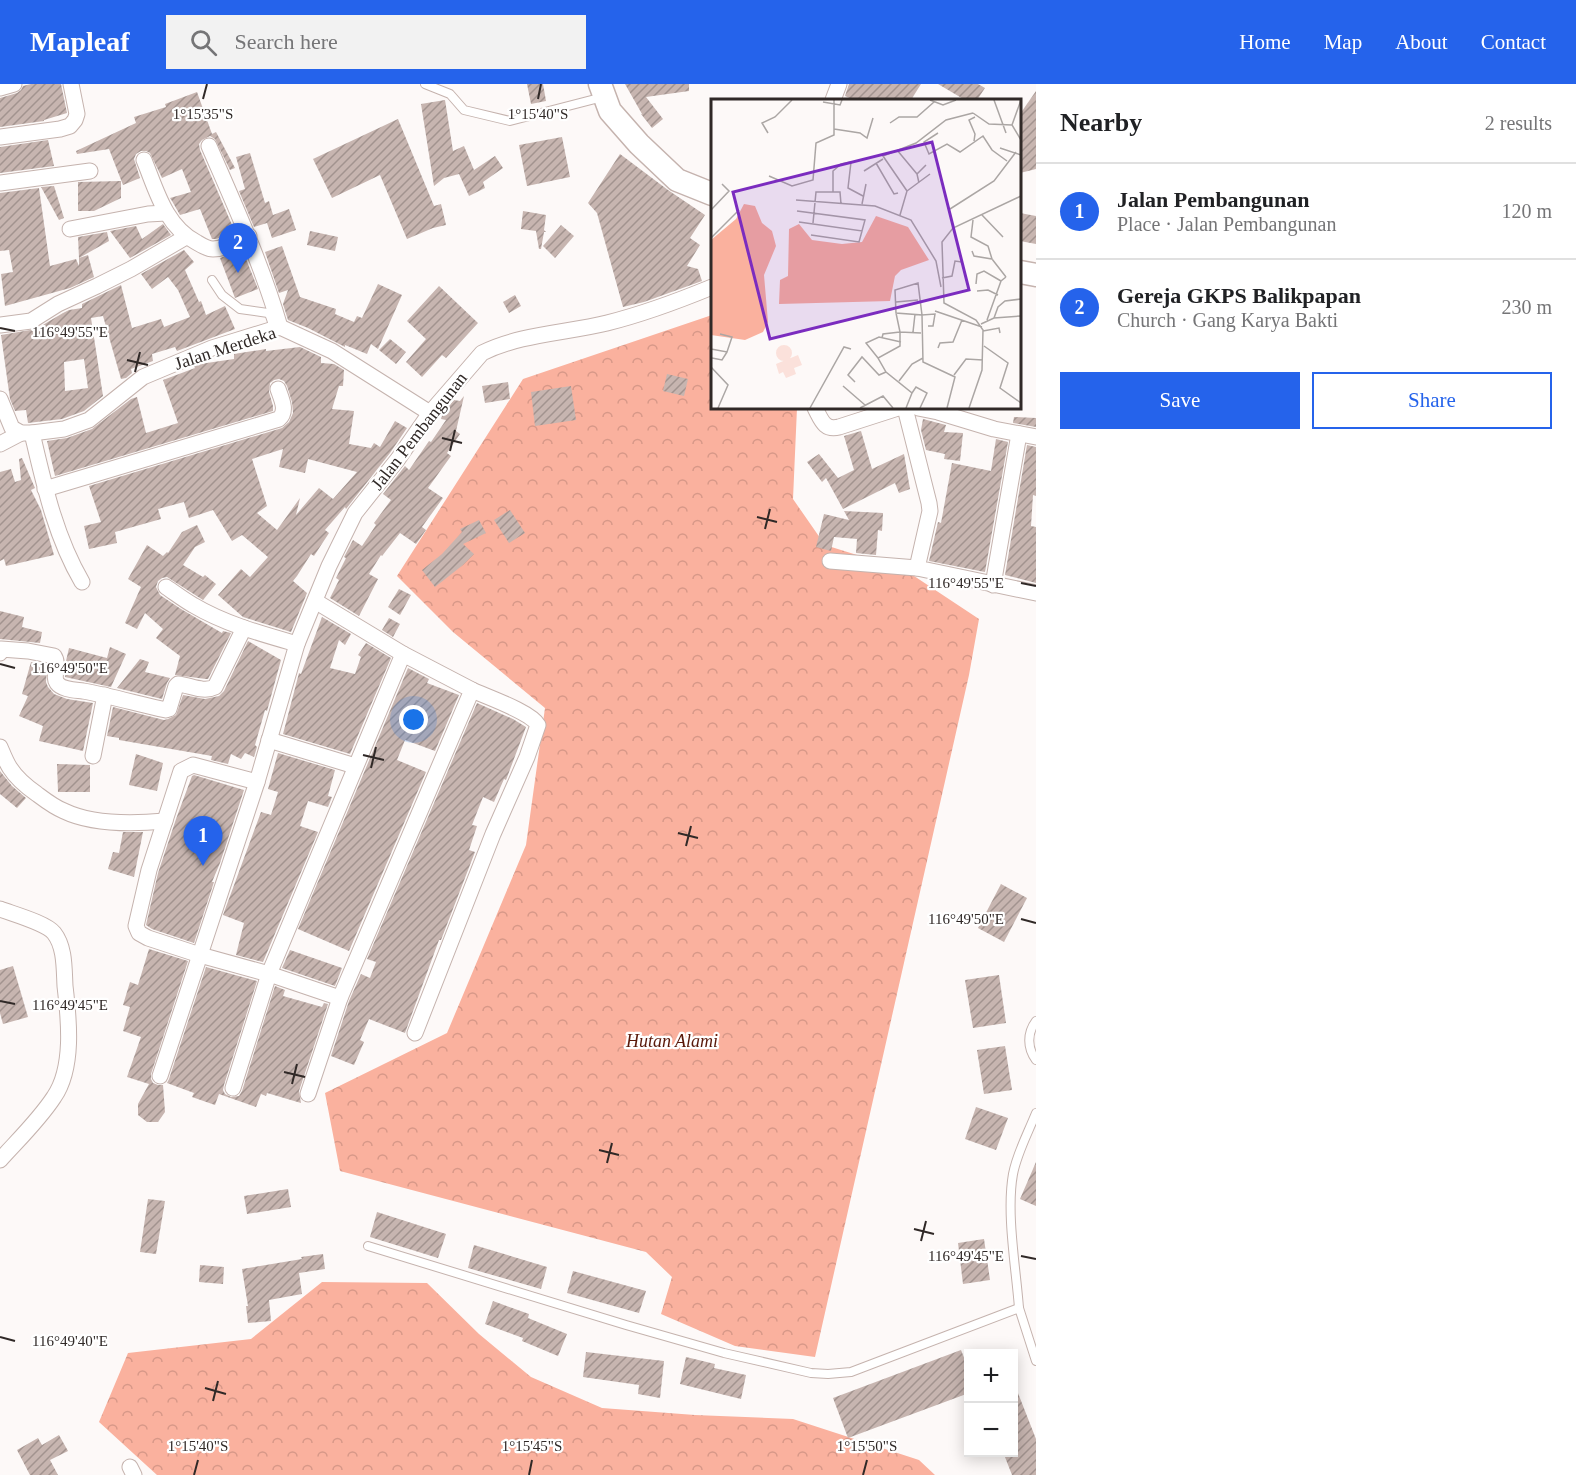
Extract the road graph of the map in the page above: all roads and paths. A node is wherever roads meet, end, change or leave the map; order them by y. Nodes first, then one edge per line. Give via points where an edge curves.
1 (14, 84) edge
2 (71, 84) edge
3 (425, 84) edge
4 (839, 84) edge
5 (0, 88) edge
6 (602, 90) edge
7 (833, 99) edge
8 (0, 137) edge
9 (209, 146) dead end
10 (144, 160) dead end
11 (90, 171) dead end
12 (0, 183) edge
13 (711, 194) edge
14 (166, 213) junction
15 (70, 229) dead end
16 (249, 236) junction
17 (186, 237) junction
18 (1021, 272) edge
19 (1036, 275) edge
20 (212, 280) dead end
21 (711, 287) edge
22 (0, 325) edge
23 (277, 329) junction
24 (278, 389) dead end
25 (0, 399) edge
26 (816, 410) edge
27 (892, 410) edge
28 (906, 410) edge
29 (931, 410) edge
30 (430, 413) junction
31 (26, 433) junction
32 (1019, 434) junction
33 (1036, 437) edge
34 (0, 444) edge
35 (45, 489) junction
36 (830, 561) dead end
37 (917, 568) junction
38 (82, 582) dead end
39 (993, 585) junction
40 (166, 587) dead end
41 (1036, 593) edge
42 (315, 601) junction
43 (244, 628) junction
44 (297, 644) junction
45 (0, 650) edge
46 (403, 654) junction
47 (472, 690) junction
48 (105, 695) junction
49 (269, 741) junction
50 (0, 747) edge
51 (93, 756) dead end
52 (355, 766) junction
53 (257, 782) junction
54 (165, 821) junction
55 (0, 909) edge
56 (200, 955) junction
57 (269, 974) junction
58 (340, 998) junction
59 (1036, 1021) edge
60 (416, 1033) dead end
61 (1036, 1060) edge
62 (160, 1076) dead end
63 (233, 1088) dead end
64 (309, 1094) dead end
65 (1036, 1113) edge
66 (0, 1160) edge
67 (368, 1246) dead end
68 (1019, 1308) junction
69 (1036, 1362) edge

1 - 5 street
2 - 8 street via 77,114 70,126
3 - 6 lane via 450,94 464,110 510,121
4 - 7 street
6 - 13 street via 610,111 639,144 677,180
9 - 16 street
10 - 14 street
11 - 12 street
14 - 15 street
14 - 17 street
16 - 17 street via 215,249
16 - 23 street via 272,297
17 - 22 street via 33,320
18 - 19 street
20 - 23 lane via 222,295 240,309 268,314
21 - 30 street, Jalan Pembangunan via 607,323 531,337 488,350
23 - 30 street, Jalan Merdeka via 332,351
23 - 31 street, Jalan Merdeka via 212,348 143,377 89,420 64,429
24 - 35 street via 284,411 279,419
25 - 31 street via 12,428
26 - 27 street via 825,425 834,428
28 - 37 street via 930,511
29 - 32 street
30 - 42 street, Jalan Pembangunan via 355,513
31 - 34 street
31 - 35 street
32 - 33 street
32 - 39 street
35 - 38 street via 59,535
36 - 37 street
37 - 39 street
39 - 41 street
40 - 43 street via 193,606
42 - 44 street, Jalan Pembangunan
42 - 46 street
43 - 44 street
43 - 48 street via 215,687 203,690 178,684 168,710
44 - 49 street, Jalan Pembangunan
45 - 48 street via 54,656 58,684
46 - 47 street
46 - 52 street
47 - 58 street
47 - 60 street via 524,713 538,725
48 - 51 street
49 - 52 street
49 - 53 street, Jalan Pembangunan
50 - 54 street via 10,769 25,785 66,813 119,823
52 - 57 street
53 - 54 street via 193,765 187,767 181,771
53 - 56 street, Jalan Pembangunan
54 - 56 street via 136,926 148,938
55 - 66 street via 44,925 62,946 68,1046 68,1059 55,1096
56 - 57 street
56 - 62 street, Jalan Pembangunan
57 - 58 street
57 - 63 street
58 - 64 street
59 - 61 lane via 1029,1046
65 - 68 lane via 1012,1183
67 - 68 lane via 626,1326 811,1373 850,1372
68 - 69 lane

